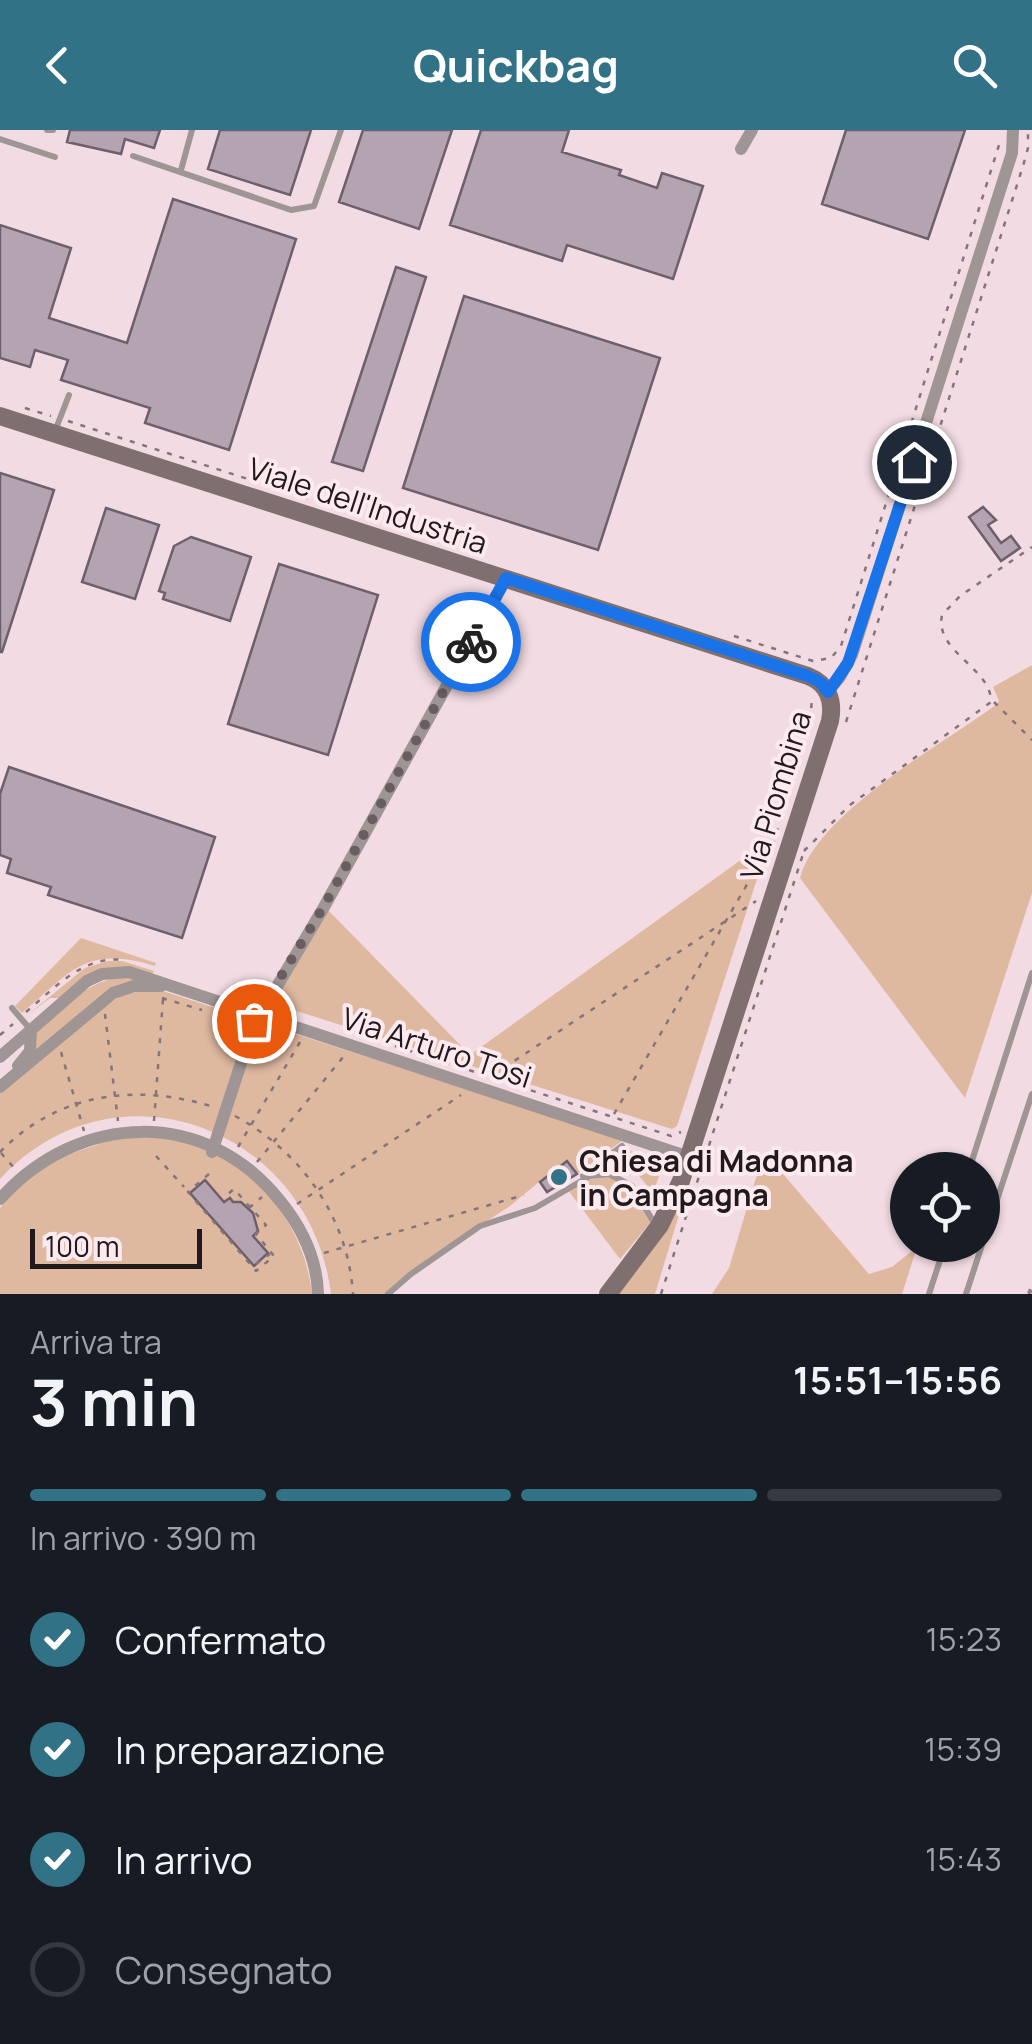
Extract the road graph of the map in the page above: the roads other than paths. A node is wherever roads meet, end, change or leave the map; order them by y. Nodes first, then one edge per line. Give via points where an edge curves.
1 (192, 130) edge
2 (341, 130) edge
3 (752, 130) edge
4 (1014, 130) edge
5 (0, 140) edge
6 (741, 149) dead end
7 (133, 156) dead end
8 (55, 157) dead end
9 (180, 170) junction
10 (69, 395) dead end
11 (7, 410) edge
12 (57, 426) junction
13 (506, 578) junction
14 (828, 692) junction
15 (1032, 973) edge
16 (166, 992) junction
17 (12, 1008) dead end
18 (257, 1014) junction
19 (31, 1030) junction
20 (0, 1057) edge
21 (0, 1087) edge
22 (1032, 1094) edge
23 (622, 1146) dead end
24 (213, 1149) junction
25 (975, 1152) edge
26 (689, 1156) junction
27 (572, 1184) junction
28 (1000, 1191) edge
29 (0, 1199) edge
30 (657, 1229) junction
31 (939, 1262) edge
32 (976, 1262) edge
33 (318, 1294) edge
34 (388, 1294) edge
35 (608, 1294) edge
36 (929, 1294) edge
37 (966, 1294) edge

1 - 9 lane
2 - 9 lane via 314,206 290,210
3 - 6 street
4 - 14 street, Via Piombina via 1012,154 852,654
5 - 8 lane
7 - 9 lane
10 - 12 lane
11 - 12 street, Viale dell'Industria
12 - 13 street, Viale dell'Industria
13 - 14 street, Viale dell'Industria via 808,676
13 - 18 street
14 - 26 street, Via Piombina via 830,721 777,860
15 - 25 lane
16 - 18 street, Via Arturo Tosi
16 - 19 street, Via Arturo Tosi via 129,972 102,974
16 - 21 street, Via Arturo Tosi via 141,985 113,993
17 - 19 lane
18 - 24 street
18 - 26 street, Via Arturo Tosi
19 - 20 street, Via Arturo Tosi
19 - 21 street, Via Arturo Tosi via 28,1054
22 - 28 lane
23 - 27 lane
24 - 29 street via 190,1137 120,1133 58,1153
24 - 33 street via 251,1170 288,1210 311,1257
26 - 30 street, Via Piombina
27 - 30 lane via 609,1174 623,1179 642,1198
27 - 34 lane via 535,1208 480,1226
30 - 35 street, Via Piombina
31 - 36 lane
32 - 37 lane

